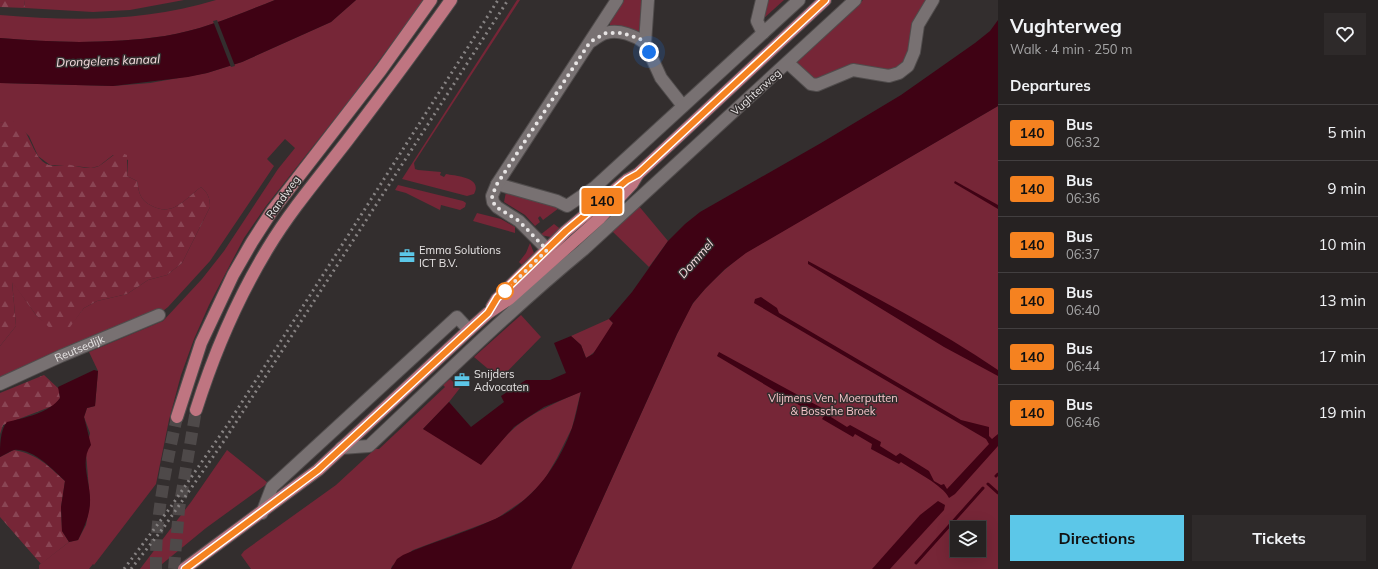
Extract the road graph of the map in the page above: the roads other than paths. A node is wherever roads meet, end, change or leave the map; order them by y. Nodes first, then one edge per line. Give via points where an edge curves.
1 (431, 0) edge
2 (451, 0) edge
3 (617, 0) edge
4 (648, 0) edge
5 (762, 0) edge
6 (799, 0) edge
7 (825, 0) edge
8 (855, 0) edge
9 (933, 0) edge
10 (763, 34) junction
11 (590, 42) junction
12 (645, 43) junction
13 (788, 63) junction
14 (683, 106) junction
15 (497, 184) junction
16 (555, 258) junction
17 (159, 316) dead end
18 (469, 330) junction
19 (0, 384) edge
20 (196, 410) tunnel mouth
21 (177, 417) tunnel mouth
22 (341, 448) junction
23 (262, 513) junction
24 (184, 569) edge

1 - 21 main road, Randweg via 381,70 272,211 252,242 233,275 201,343
2 - 20 main road, Randweg via 286,220 268,248 231,317 216,351
3 - 11 street
4 - 12 street
5 - 10 street via 757,20
6 - 10 street
7 - 16 main road, Vughterweg via 638,174 585,215
8 - 13 street, Vughterweg
9 - 13 street, Vughterweg via 918,25 914,52 908,66 899,73 889,76 853,70 817,85 811,84
10 - 14 street
11 - 12 street via 606,33 622,33 632,35
11 - 15 street
12 - 14 street via 661,78
13 - 16 street, Vughterweg
14 - 15 street via 595,187 567,206
15 - 16 street via 492,196 496,207 519,221
16 - 18 main road, Vughterweg via 497,298 488,313
16 - 22 street via 519,304 369,446
17 - 19 street, Reutsedijk
18 - 22 main road, Vughterweg
18 - 23 street via 457,317 272,487
22 - 23 main road, Vughterweg via 318,470
23 - 24 main road, Vughterweg

